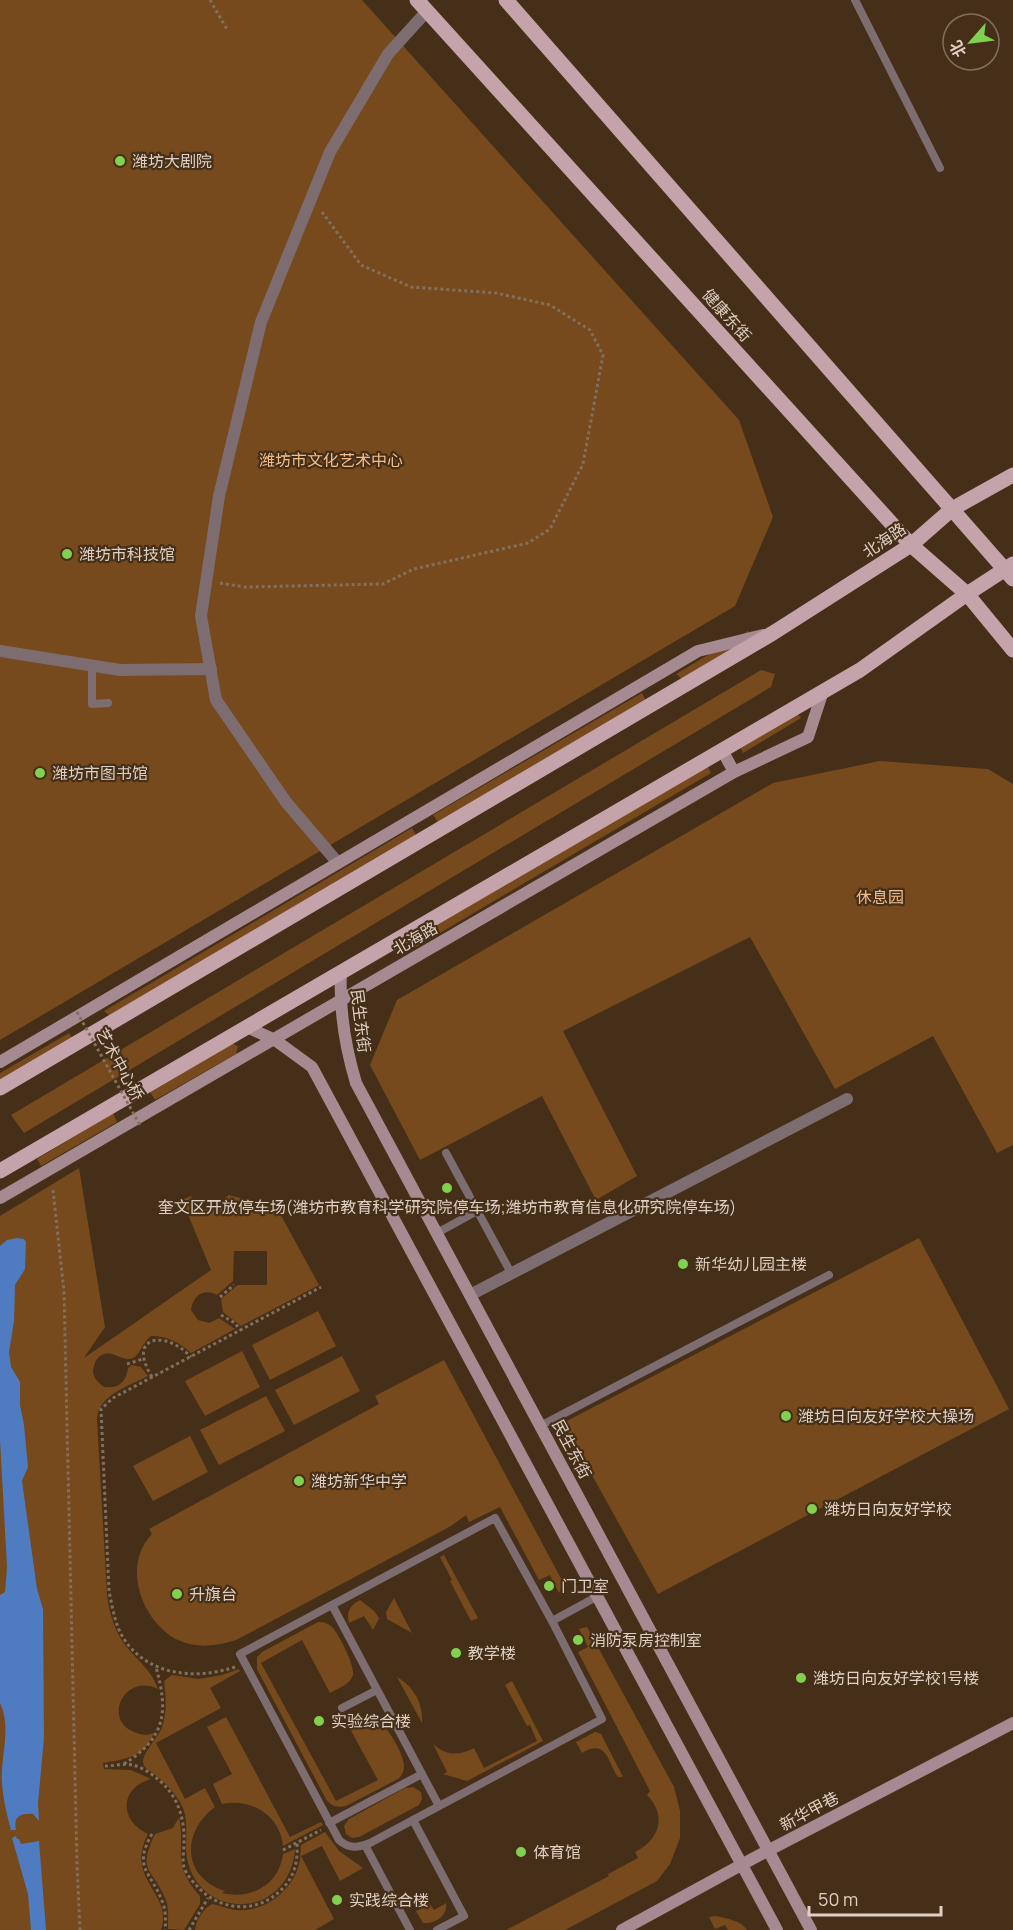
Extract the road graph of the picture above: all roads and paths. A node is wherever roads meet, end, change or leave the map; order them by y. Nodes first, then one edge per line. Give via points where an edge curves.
1 (210, 0) edge
2 (506, 0) edge
3 (855, 0) edge
4 (422, 5) edge
5 (228, 31) dead end
6 (940, 168) dead end
7 (311, 198) junction
8 (1013, 475) edge
9 (952, 509) junction
10 (911, 545) junction
11 (1010, 571) edge
12 (207, 581) junction
13 (967, 594) junction
14 (773, 633) junction
15 (1013, 650) edge
16 (0, 651) edge
17 (92, 665) junction
18 (211, 669) junction
19 (657, 675) junction
20 (823, 691) junction
21 (668, 695) junction
22 (108, 704) dead end
23 (722, 750) junction
24 (734, 772) junction
25 (417, 817) junction
26 (429, 836) junction
27 (338, 863) junction
28 (341, 972) junction
29 (339, 1002) junction
30 (77, 1012) dead end
31 (247, 1027) junction
32 (275, 1040) junction
33 (0, 1062) edge
34 (0, 1088) edge
35 (847, 1099) dead end
36 (141, 1127) dead end
37 (446, 1153) dead end
38 (0, 1171) edge
39 (53, 1190) dead end
40 (0, 1198) edge
41 (477, 1211) junction
42 (437, 1233) junction
43 (511, 1274) junction
44 (829, 1275) dead end
45 (234, 1285) dead end
46 (321, 1287) dead end
47 (470, 1294) junction
48 (220, 1298) dead end
49 (221, 1315) dead end
50 (240, 1330) junction
51 (191, 1357) junction
52 (143, 1359) junction
53 (127, 1364) dead end
54 (152, 1377) junction
55 (540, 1426) junction
56 (598, 1596) junction
57 (332, 1605) junction
58 (552, 1621) junction
59 (245, 1664) junction
60 (156, 1667) junction
61 (377, 1690) junction
62 (342, 1708) dead end
63 (1013, 1723) edge
64 (105, 1766) dead end
65 (123, 1766) junction
66 (422, 1773) junction
67 (439, 1806) junction
68 (413, 1820) junction
69 (330, 1824) junction
70 (152, 1834) dead end
71 (297, 1843) junction
72 (365, 1845) junction
73 (283, 1850) dead end
74 (769, 1850) junction
75 (742, 1865) junction
76 (208, 1898) junction
77 (80, 1930) edge
78 (165, 1930) edge
79 (189, 1930) edge
80 (410, 1930) edge
81 (437, 1930) edge
82 (622, 1930) edge
83 (777, 1930) edge
84 (811, 1930) edge

1 - 5 path
2 - 9 main road
3 - 6 lane
4 - 7 street via 330,152
4 - 10 main road, 健康东街
7 - 12 street via 261,322 219,496
7 - 12 path via 361,265 411,287 496,292 550,305 590,330 603,355 583,464 550,529 528,543 414,569 383,584 246,586
8 - 9 main road, 北海路
9 - 10 main road, 北海路
9 - 11 main road
10 - 13 main road, 健康东街
10 - 14 main road, 北海路
11 - 13 main road, 北海路
12 - 18 street via 201,616
13 - 15 main road, 健康东街
13 - 20 main road, 北海路 via 860,670
14 - 19 street, 北海路 via 698,651
14 - 21 main road, 北海路
16 - 17 street
17 - 18 street via 120,670
17 - 22 lane via 92,704
18 - 27 street via 216,700 286,802
19 - 21 street
19 - 25 street, 北海路
20 - 23 main road, 北海路
20 - 24 street, 北海路 via 808,737
21 - 26 main road, 北海路
23 - 24 street
23 - 28 main road, 北海路
24 - 29 street, 北海路
25 - 26 street
25 - 27 street, 北海路
26 - 34 main road, 北海路
27 - 33 street, 北海路
28 - 29 street, 民生东街
28 - 31 main road, 北海路
29 - 32 street, 北海路
29 - 42 street, 民生东街 via 356,1083
30 - 36 path, 艺术中心桥, bridge
31 - 32 street
31 - 38 main road, 北海路
32 - 40 street, 北海路
32 - 56 street via 312,1067
35 - 43 street
37 - 41 lane
39 - 77 path via 64,1292
41 - 42 lane
41 - 43 lane
42 - 47 street, 民生东街
43 - 47 street
44 - 55 lane
45 - 48 path
46 - 50 path
47 - 55 street, 民生东街
49 - 50 path
50 - 51 path
51 - 52 path via 174,1343 157,1340 146,1345
51 - 54 path
52 - 53 path
52 - 54 path
54 - 60 path via 112,1398 101,1409 100,1418 112,1610 131,1647
55 - 74 street, 民生东街
56 - 58 lane
56 - 75 street
57 - 58 lane via 495,1518
57 - 59 lane via 240,1654
57 - 61 lane
58 - 67 lane via 602,1719
59 - 60 path via 196,1676
59 - 69 lane
60 - 65 path via 162,1710 160,1728 147,1747
61 - 62 lane
61 - 66 lane
63 - 74 street, 新华甲巷
64 - 65 path
65 - 76 path via 133,1765 154,1777 175,1799 184,1828 184,1868
66 - 67 lane
66 - 69 lane
67 - 68 lane
68 - 72 lane
68 - 81 lane via 464,1916
69 - 71 path
69 - 72 lane via 344,1844
70 - 78 path via 143,1860 146,1873 162,1898
71 - 73 path
71 - 76 path via 296,1867 269,1900 242,1907
72 - 80 lane
74 - 75 street, 新华甲巷
74 - 84 street, 民生东街
75 - 82 street, 新华甲巷
75 - 83 street
76 - 79 path

